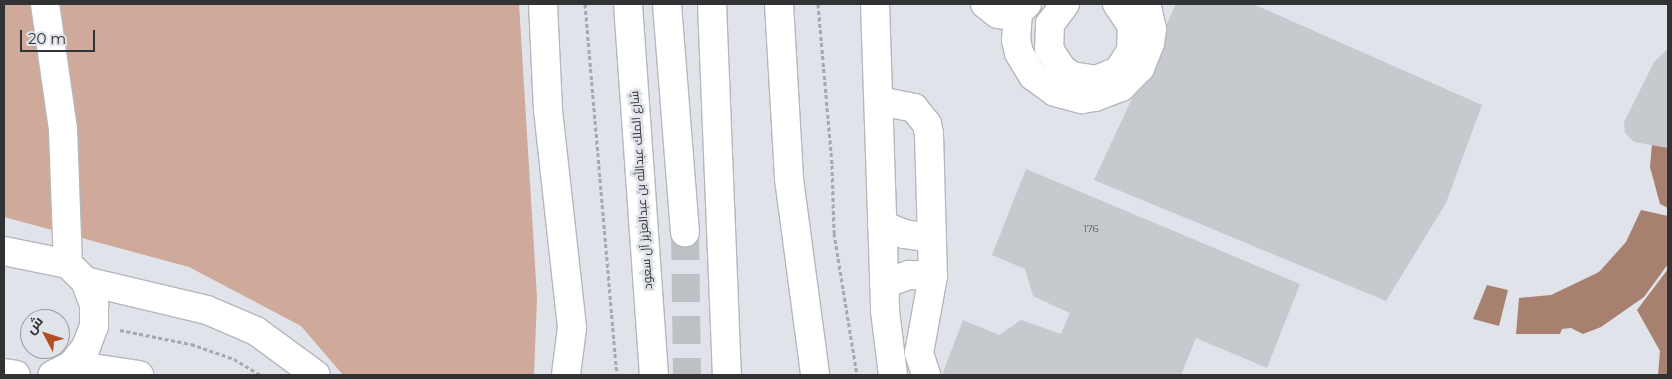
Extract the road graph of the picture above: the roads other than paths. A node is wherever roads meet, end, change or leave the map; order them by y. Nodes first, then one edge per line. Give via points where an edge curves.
1 (45, 4) edge
2 (543, 4) edge
3 (628, 4) edge
4 (667, 4) edge
5 (712, 4) edge
6 (779, 4) edge
7 (875, 4) edge
8 (985, 4) edge
9 (1117, 4) edge
10 (1146, 4) edge
11 (1040, 7) edge
12 (879, 101) junction
13 (882, 225) junction
14 (685, 232) tunnel mouth
15 (932, 238) junction
16 (4, 251) edge
17 (76, 273) junction
18 (933, 276) junction
19 (884, 284) junction
20 (62, 370) edge
21 (4, 373) edge
22 (16, 375) edge
23 (139, 375) edge
24 (316, 375) edge
25 (566, 375) edge
26 (654, 375) edge
27 (727, 375) edge
28 (815, 375) edge
29 (894, 375) edge
30 (926, 375) edge

1 - 17 street via 63,129
2 - 25 street via 548,110 572,328
3 - 26 street, شارع الملك عبدالله بن عبدالعزيز آل سعود
4 - 14 street
5 - 27 street
6 - 28 street via 789,179
7 - 12 street
8 - 11 street via 998,14
9 - 11 street via 1132,26 1131,50 1118,70 1096,80 1072,76 1054,60
10 - 11 street via 1151,22 1150,43 1140,68 1121,87 1095,97 1082,98 1055,92 1033,76 1019,53 1016,40
12 - 13 street
12 - 15 street via 914,108 928,124
13 - 15 street via 904,234
13 - 19 street
15 - 18 street
16 - 17 street
17 - 20 street via 94,305 94,326 86,348
17 - 24 street via 207,310 256,332
18 - 19 street via 908,275
18 - 30 street via 928,318 920,344 921,363
19 - 29 street
20 - 23 street
21 - 22 street

